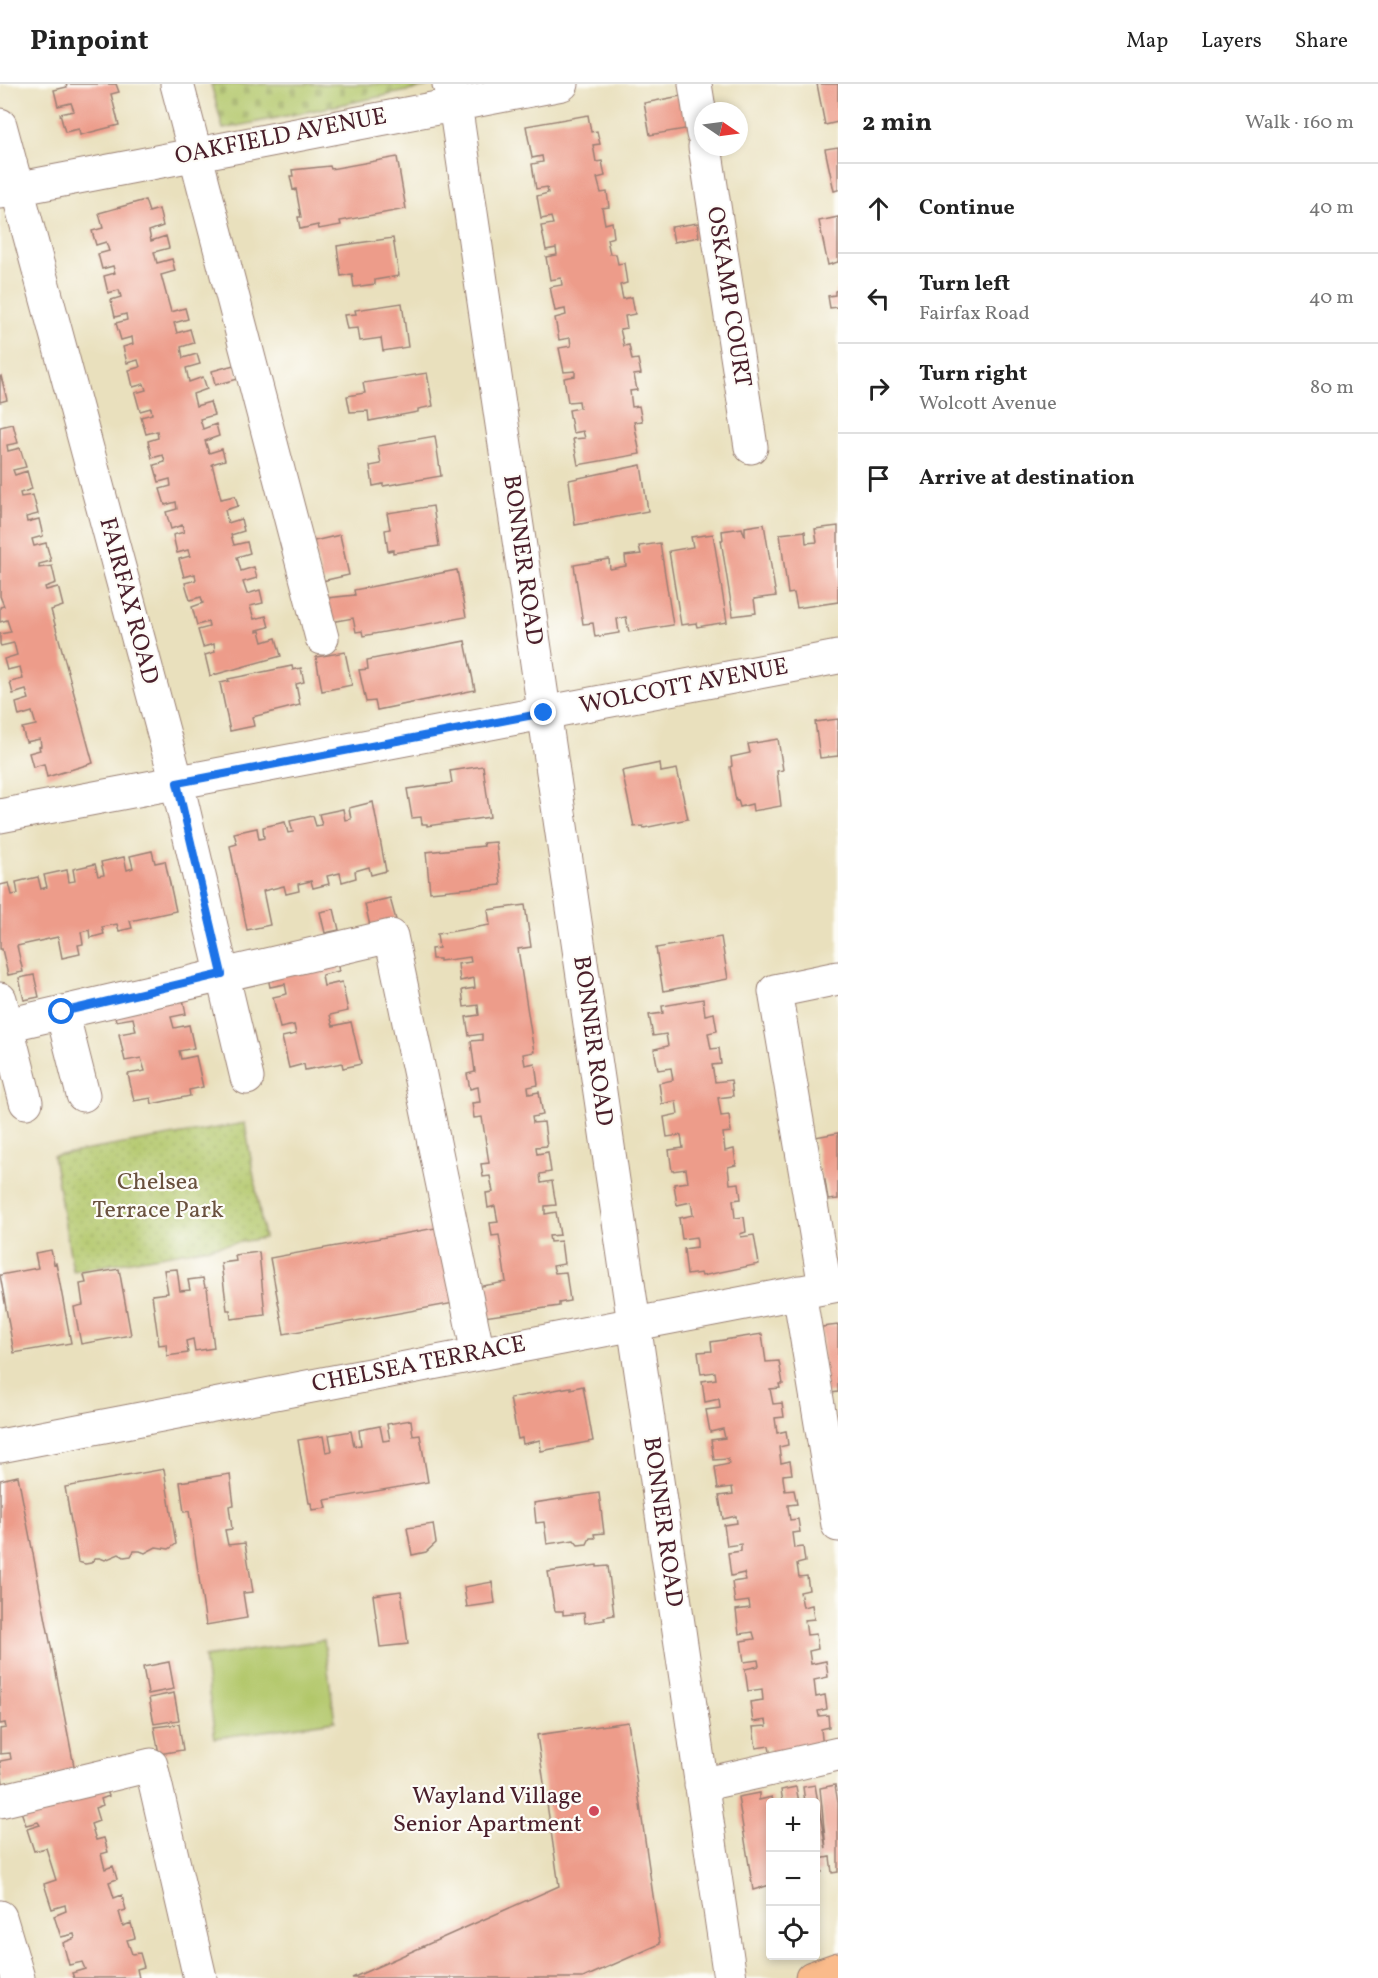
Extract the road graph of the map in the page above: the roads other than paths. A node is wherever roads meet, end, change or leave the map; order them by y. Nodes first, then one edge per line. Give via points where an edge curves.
1 (177, 84) edge
2 (562, 84) edge
3 (695, 84) edge
4 (452, 94) edge
5 (698, 102) edge
6 (0, 125) edge
7 (195, 153) junction
8 (706, 156) edge
9 (9, 190) edge
10 (751, 447) dead end
11 (322, 638) dead end
12 (838, 657) edge
13 (544, 713) junction
14 (177, 783) junction
15 (0, 816) edge
16 (222, 974) junction
17 (838, 978) edge
18 (3, 1012) edge
19 (62, 1012) junction
20 (247, 1078) dead end
21 (83, 1095) dead end
22 (26, 1102) dead end
23 (821, 1288) edge
24 (633, 1324) junction
25 (478, 1354) junction
26 (0, 1446) edge
27 (832, 1453) edge
28 (838, 1525) edge
29 (838, 1754) edge
30 (701, 1785) junction
31 (0, 1801) edge
32 (1, 1921) edge
33 (838, 1969) edge
34 (18, 1978) edge
35 (200, 1978) edge
36 (730, 1978) edge
37 (812, 1978) edge

1 - 7 street
2 - 4 street, OAKFIELD AVENUE
3 - 5 street
4 - 7 street, OAKFIELD AVENUE
4 - 13 street, BONNER ROAD
6 - 9 street, FAIRFAX ROAD
7 - 9 street, OAKFIELD AVENUE
7 - 11 street
8 - 10 street, OSKAMP COURT
9 - 14 street, FAIRFAX ROAD
12 - 13 street, WOLCOTT AVENUE
13 - 14 street, WOLCOTT AVENUE
13 - 24 street, BONNER ROAD
14 - 15 street, WOLCOTT AVENUE
14 - 16 street, FAIRFAX ROAD
16 - 19 street
16 - 20 street, FAIRFAX ROAD
16 - 25 street via 391,936
17 - 23 street via 775,991
18 - 19 street
18 - 22 street
19 - 21 street
23 - 24 street, CHELSEA TERRACE
23 - 27 street
24 - 25 street, CHELSEA TERRACE
24 - 30 street, BONNER ROAD
25 - 26 street, CHELSEA TERRACE
27 - 28 street
29 - 30 street
30 - 36 street, BONNER ROAD
31 - 35 street via 152,1765
32 - 34 street
33 - 37 main road

